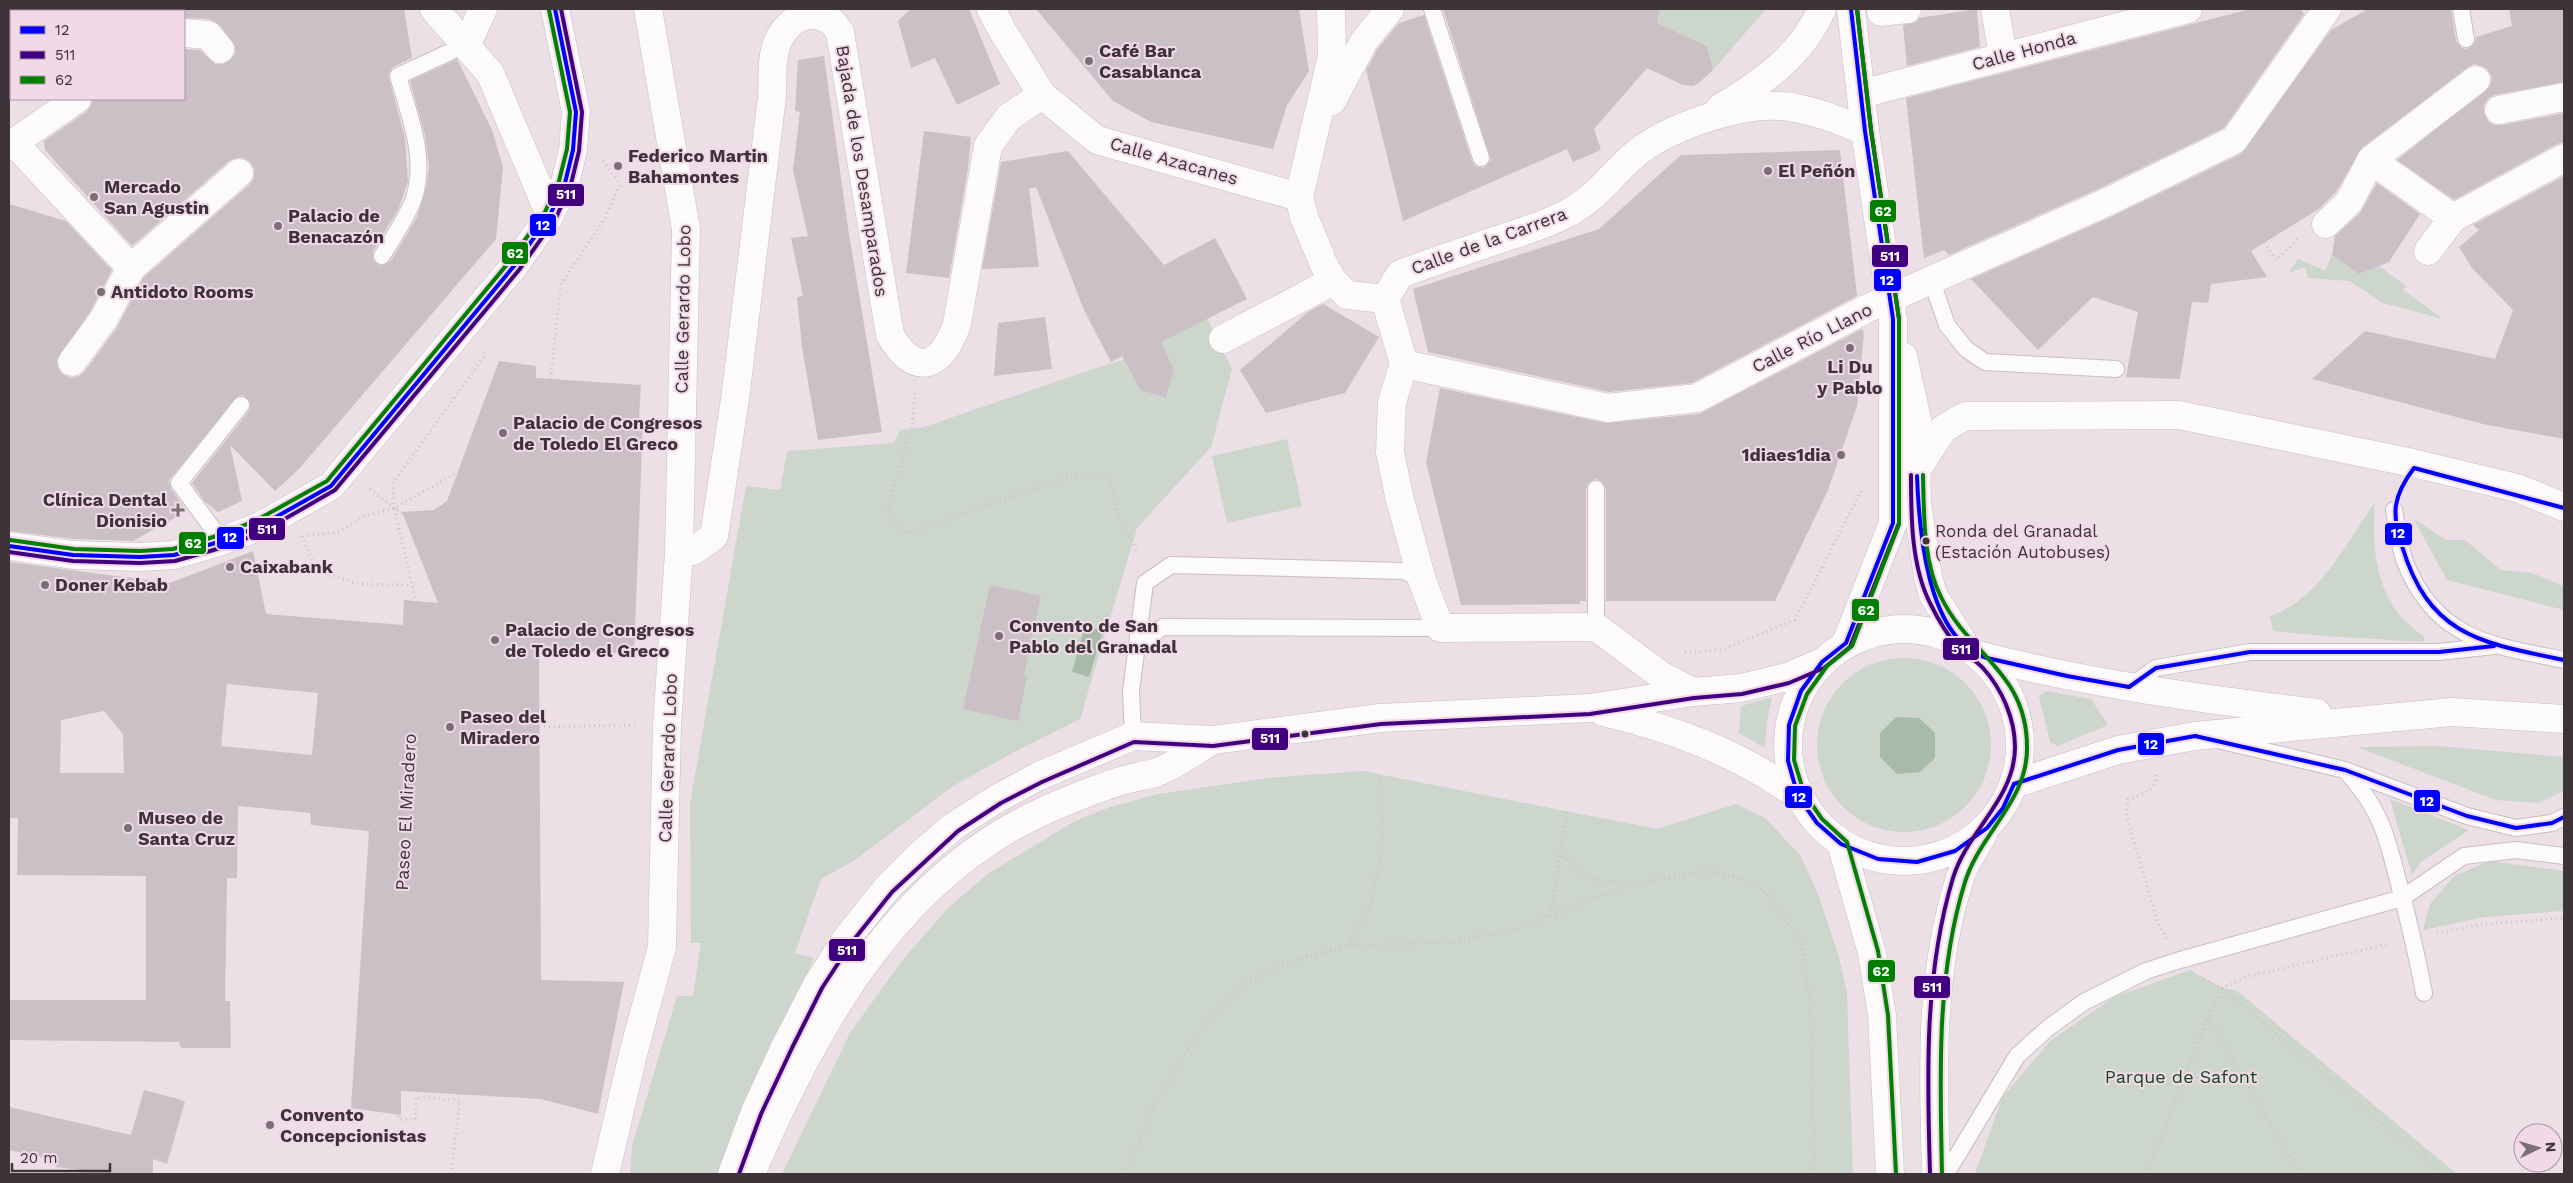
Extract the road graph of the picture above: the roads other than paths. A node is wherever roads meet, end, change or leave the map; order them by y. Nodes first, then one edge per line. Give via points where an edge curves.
1 (434, 9) edge
2 (483, 9) edge
3 (556, 9) edge
4 (648, 9) edge
5 (991, 9) edge
6 (1331, 9) edge
7 (1390, 9) edge
8 (1432, 9) edge
9 (1822, 9) edge
10 (1851, 9) edge
11 (1996, 9) edge
12 (2188, 9) edge
13 (2460, 9) edge
14 (2321, 16) edge
15 (2119, 18) edge
16 (185, 33) edge
17 (2466, 39) dead end
18 (467, 44) junction
19 (220, 49) road end
20 (2003, 56) junction
21 (2476, 80) dead end
22 (1042, 94) junction
23 (1861, 94) junction
24 (2564, 97) edge
25 (76, 100) edge
26 (2499, 110) dead end
27 (1698, 122) junction
28 (1865, 131) junction
29 (1313, 135) junction
30 (11, 144) edge
31 (1480, 158) dead end
32 (2564, 158) edge
33 (2371, 160) junction
34 (239, 173) dead end
35 (1299, 196) junction
36 (550, 214) junction
37 (2452, 218) junction
38 (2326, 224) dead end
39 (2428, 251) dead end
40 (382, 256) dead end
41 (1325, 266) junction
42 (131, 268) junction
43 (1930, 279) junction
44 (1385, 299) junction
45 (1892, 309) junction
46 (1224, 340) dead end
47 (72, 362) road end
48 (1404, 364) junction
49 (2116, 369) dead end
50 (241, 405) dead end
51 (1917, 468) junction
52 (1596, 489) dead end
53 (2564, 507) edge
54 (2394, 510) dead end
55 (222, 541) junction
56 (9, 546) edge
57 (679, 553) junction
58 (1422, 580) junction
59 (1596, 627) junction
60 (1440, 628) junction
61 (1846, 643) junction
62 (1138, 644) junction
63 (2494, 646) junction
64 (1971, 650) junction
65 (2564, 660) edge
66 (1822, 662) junction
67 (2130, 687) junction
68 (1693, 692) junction
69 (1590, 708) junction
70 (2564, 719) edge
71 (2370, 720) junction
72 (1133, 736) junction
73 (2195, 736) junction
74 (1213, 740) junction
75 (2345, 770) junction
76 (2014, 784) junction
77 (1798, 796) junction
78 (2564, 818) edge
79 (1987, 828) junction
80 (1841, 844) junction
81 (2564, 856) edge
82 (2402, 898) junction
83 (2424, 993) dead end
84 (605, 1174) edge
85 (732, 1174) edge
86 (751, 1174) edge
87 (1890, 1174) edge
88 (1936, 1174) edge
89 (1946, 1174) edge

1 - 18 street
2 - 18 street
3 - 36 street via 576,112 573,150 564,183
4 - 57 street, Calle Gerardo Lobo via 686,229
5 - 22 street, Calle Azacanes
6 - 29 street via 1332,56
7 - 29 street via 1364,41
8 - 31 lane
9 - 27 street, Calle de la Carrera via 1806,40 1760,84
10 - 23 street
11 - 20 street
12 - 15 street, Calle Honda
13 - 17 lane
14 - 43 street, Calle Río Llano via 2234,140 2104,203
15 - 20 street, Calle Honda
16 - 19 street via 208,35
18 - 36 street via 490,72
18 - 40 lane via 398,76 419,163 414,198
20 - 23 street, Calle Honda
21 - 33 street
22 - 35 street, Calle Azacanes via 1097,140
22 - 57 street, Bajada de los Desamparados via 1009,117 988,146 957,324 950,344 940,358 925,362 908,358 899,351 890,335 840,32 834,22 815,12 804,13 788,23 775,50 735,399 714,536 693,551
23 - 28 street
24 - 26 street
25 - 30 street
27 - 28 street, Calle de la Carrera via 1751,108 1782,106 1830,116
27 - 44 street, Calle de la Carrera via 1677,129 1633,156 1593,199 1566,214 1400,274
28 - 45 street
29 - 35 street
30 - 42 street
32 - 37 street
33 - 37 street
33 - 38 street via 2348,202
34 - 42 street
35 - 41 street via 1304,217
36 - 55 street via 514,266 331,486 260,526
37 - 39 street
41 - 44 street via 1347,295
41 - 46 street
42 - 47 street via 103,320
43 - 45 street, Calle Río Llano
43 - 49 lane via 1947,325 1966,348 1985,362
44 - 48 street
45 - 48 street, Calle Río Llano via 1868,308 1697,398 1608,408
45 - 51 street via 1918,424
45 - 61 street via 1893,523
48 - 58 street via 1392,402 1390,452
50 - 55 lane via 179,483
51 - 53 street via 1943,429 1965,416 2179,415 2413,463 2517,488
51 - 64 street via 1917,502 1933,595
52 - 59 lane
54 - 63 lane via 2404,560 2422,598 2453,628
55 - 56 street via 174,555 140,558
57 - 84 street, Calle Gerardo Lobo via 667,724 662,947
58 - 60 street
58 - 62 lane via 1404,572 1171,565 1145,583
59 - 60 street
59 - 68 street via 1662,676
60 - 62 lane via 1164,627
61 - 64 street via 1875,632 1905,628 1935,632
61 - 66 street
62 - 72 lane via 1131,691
63 - 65 lane
63 - 67 lane via 2439,652 2250,652 2156,668
64 - 67 street via 2036,670
64 - 76 street via 2002,681 2017,714 2021,749
66 - 68 street via 1787,677 1741,688
66 - 77 street via 1801,691 1789,725 1788,761
67 - 71 street
68 - 69 street
69 - 74 street via 1380,718
69 - 77 street via 1713,745 1754,766
70 - 71 street via 2452,712
71 - 73 street
72 - 74 street
72 - 85 street via 1039,776 998,798 954,826 887,888 847,938 817,985 756,1112
73 - 75 lane
73 - 76 street via 2118,750
74 - 86 street via 1159,771 1118,782 1030,818 992,839 946,873 882,942 842,994 780,1106
75 - 78 lane via 2467,816 2516,828
75 - 82 lane via 2364,791 2384,828
76 - 79 street via 2003,808
77 - 80 street via 1817,823
79 - 80 street via 1955,851 1917,862 1878,859
79 - 88 street via 1960,877 1940,964 1933,1087
80 - 87 street via 1872,953 1882,1015
81 - 82 lane via 2516,850 2464,856
82 - 83 lane via 2414,938
82 - 89 lane via 2146,971 2084,1002 2017,1056

